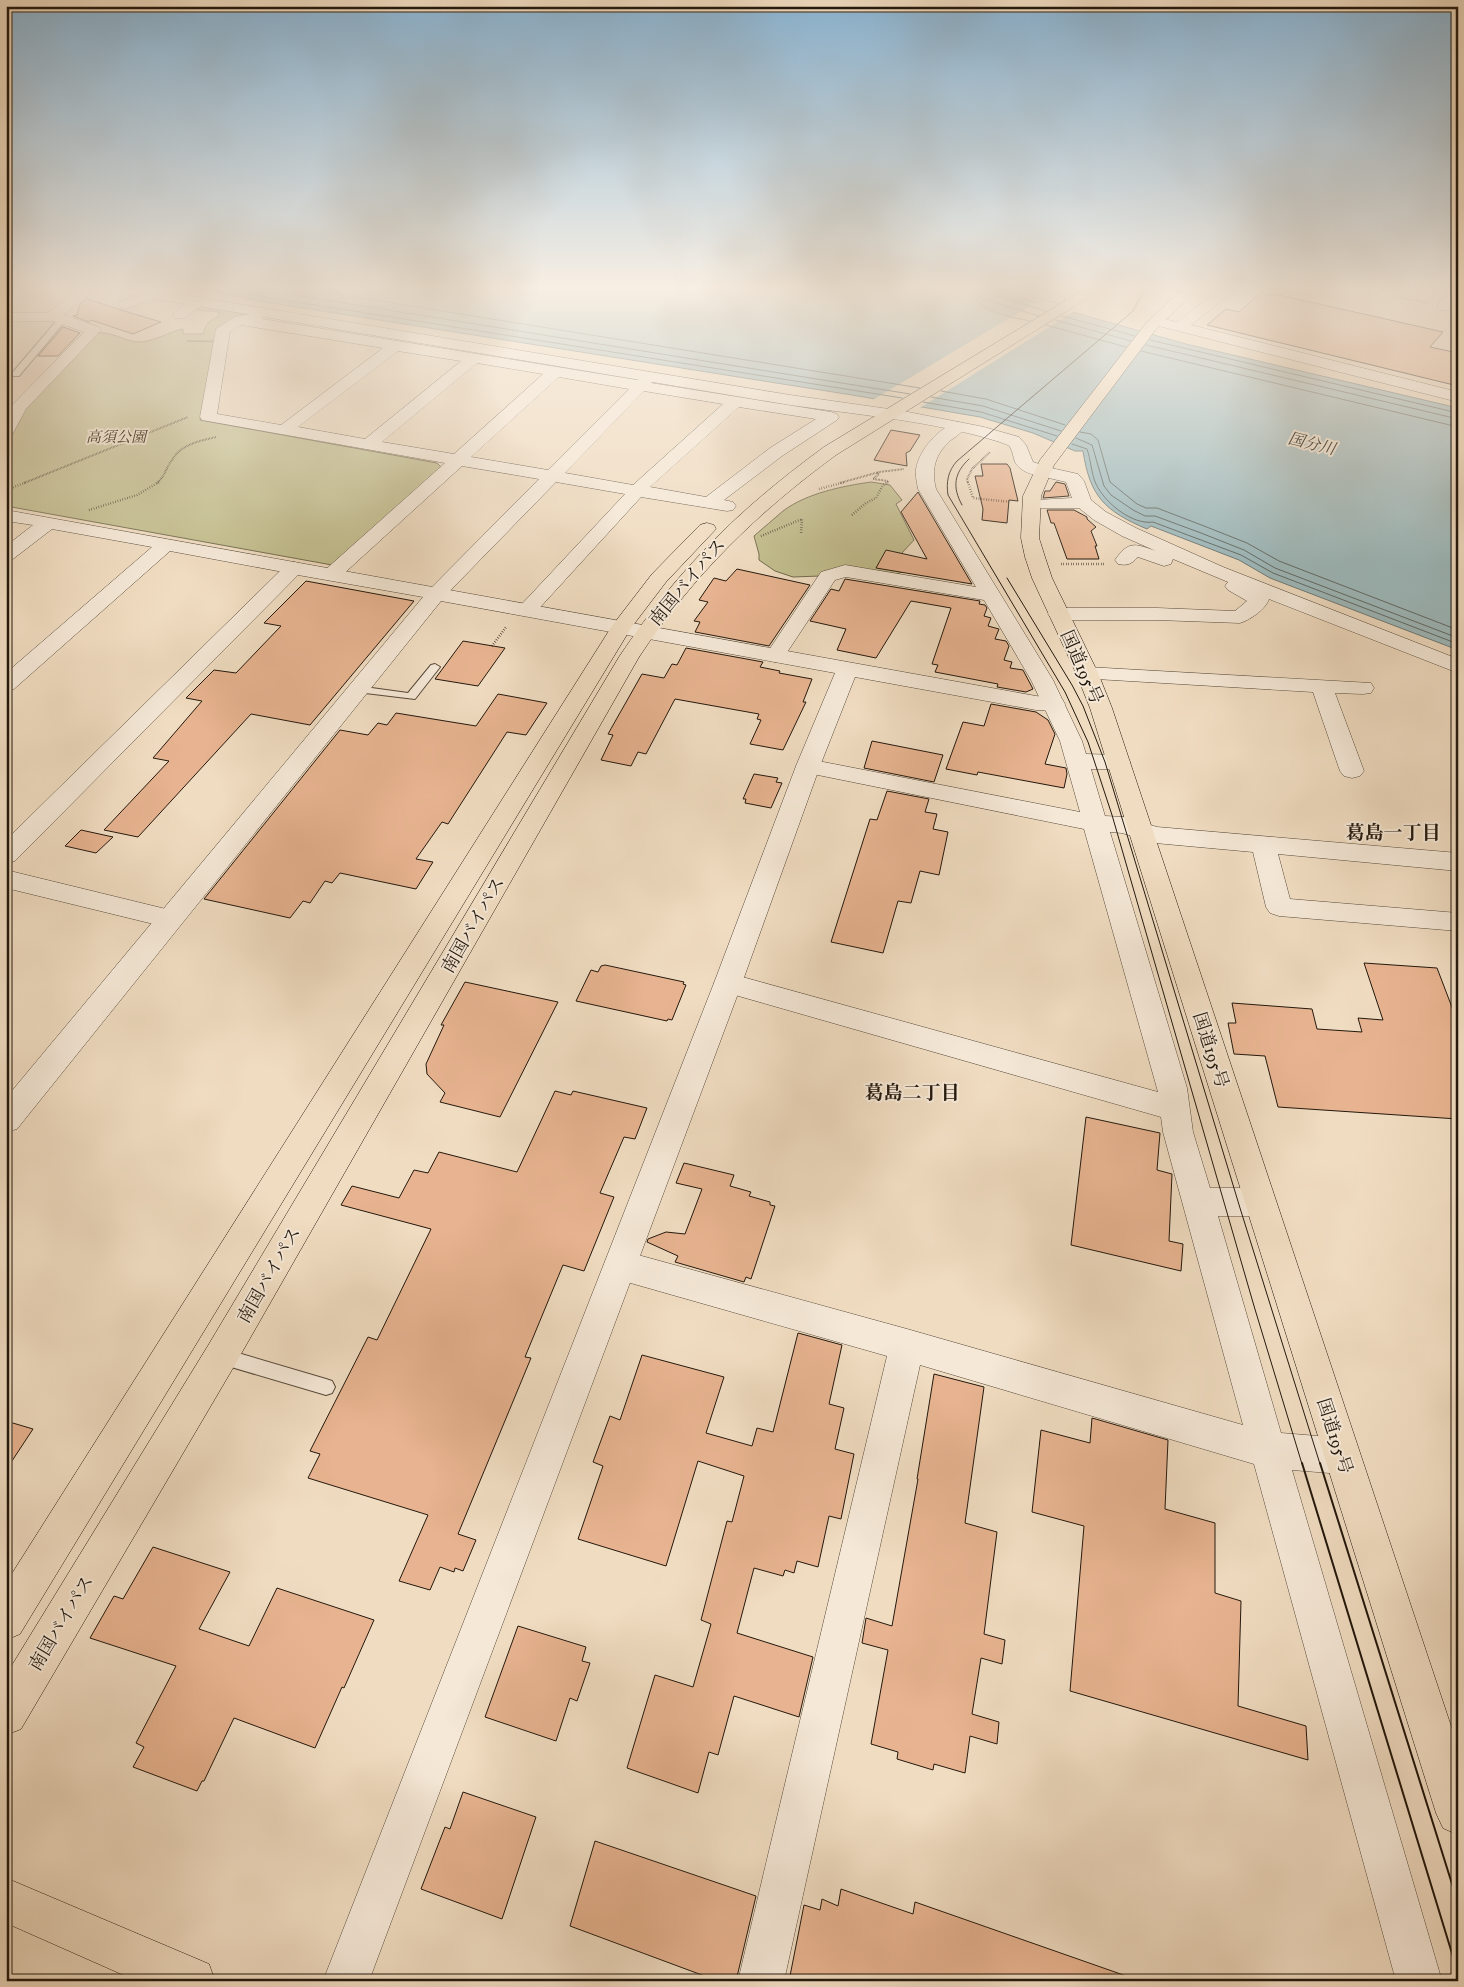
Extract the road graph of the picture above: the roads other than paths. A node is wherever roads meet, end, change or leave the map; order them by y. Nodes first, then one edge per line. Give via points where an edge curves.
1 (47, 379) edge
2 (214, 379) edge
3 (352, 379) edge
4 (449, 379) edge
5 (548, 379) edge
6 (609, 379) edge
7 (624, 379) edge
8 (666, 379) edge
9 (935, 379) edge
10 (935, 379) edge
11 (1111, 379) edge
12 (1385, 379) edge
13 (643, 383) junction
14 (722, 388) junction
15 (1458, 397) edge
16 (736, 401) junction
17 (883, 411) junction
18 (284, 430) junction
19 (6, 431) edge
20 (950, 432) junction
21 (368, 445) junction
22 (457, 461) junction
23 (1042, 471) junction
24 (552, 476) junction
25 (638, 491) junction
26 (1084, 503) junction
27 (1042, 504) dead end
28 (720, 505) junction
29 (6, 515) edge
30 (48, 523) junction
31 (1096, 533) dead end
32 (1160, 536) dead end
33 (166, 545) junction
34 (6, 555) edge
35 (294, 568) junction
36 (332, 574) junction
37 (1218, 574) junction
38 (1240, 580) junction
39 (436, 594) junction
40 (990, 595) junction
41 (1260, 600) junction
42 (527, 610) junction
43 (1058, 614) junction
44 (634, 629) junction
45 (775, 656) junction
46 (1458, 667) edge
47 (435, 668) dead end
48 (847, 670) junction
49 (1087, 673) junction
50 (1458, 679) edge
51 (6, 684) edge
52 (1322, 686) junction
53 (1363, 688) dead end
54 (357, 689) junction
55 (1054, 704) junction
56 (1077, 762) junction
57 (1119, 762) junction
58 (808, 766) junction
59 (1352, 771) dead end
60 (1095, 823) junction
61 (1140, 830) junction
62 (1263, 844) junction
63 (6, 855) edge
64 (1458, 862) edge
65 (6, 879) edge
66 (170, 919) junction
67 (1458, 922) edge
68 (728, 983) junction
69 (1174, 1107) junction
70 (6, 1120) edge
71 (1198, 1202) junction
72 (1259, 1202) junction
73 (620, 1265) junction
74 (907, 1345) junction
75 (221, 1356) junction
76 (326, 1387) dead end
77 (1268, 1450) junction
78 (1342, 1456) junction
79 (6, 1620) edge
80 (6, 1714) edge
81 (1458, 1813) edge
82 (6, 1900) edge
83 (192, 1981) edge
84 (346, 1981) edge
85 (761, 1981) edge
86 (1419, 1981) edge

1 - 19 street via 20,407
2 - 18 street via 208,417
3 - 18 street
4 - 21 street
5 - 22 street
6 - 13 street
7 - 13 street
8 - 14 street
9 - 17 main road, 南国バイパス
10 - 17 main road, 南国バイパス
11 - 23 main road, 国道195号
12 - 15 street
13 - 14 street via 712,390
13 - 16 street
13 - 24 street
14 - 17 street
16 - 25 street
16 - 28 street via 830,417 776,452
17 - 20 street
17 - 28 main road, 南国バイパス via 813,446
17 - 44 main road, 南国バイパス via 752,511
18 - 21 street
20 - 23 street via 1005,438 1019,446 1022,462 1028,468
20 - 40 street via 919,471
21 - 22 street
22 - 24 street
22 - 36 street
23 - 26 street via 1072,478
23 - 43 main road, 国道195号 via 1032,496 1030,538 1042,578
24 - 25 street
24 - 39 street
25 - 28 street
25 - 42 street
26 - 27 street
26 - 37 street via 1128,532
28 - 44 main road, 南国バイパス via 654,585
29 - 30 street
30 - 33 street
30 - 34 street
31 - 37 street via 1122,558
32 - 38 street via 1227,568
33 - 35 street
33 - 51 street
35 - 36 street
35 - 63 street
36 - 39 street
37 - 38 street
37 - 41 street
38 - 46 street
39 - 42 street
39 - 54 street
40 - 45 street via 845,571 828,576
40 - 55 street
41 - 43 street via 1240,617 1230,618
41 - 50 street
42 - 44 street
43 - 49 main road, 国道195号
44 - 45 street
44 - 75 main road, 南国バイパス
44 - 79 main road, 南国バイパス
45 - 48 street
47 - 54 lane via 411,698
48 - 55 street
48 - 58 street
49 - 52 street via 1247,675
49 - 57 main road, 国道195号
52 - 53 street
52 - 59 street
54 - 66 street
55 - 56 street
56 - 57 street
56 - 60 street
57 - 61 main road, 国道195号
58 - 60 street
58 - 68 street
60 - 61 street
60 - 69 street via 1172,1088
61 - 62 street via 1155,835
61 - 72 main road, 国道195号
62 - 64 street
62 - 67 street via 1280,907
65 - 66 street
66 - 70 street
68 - 69 street
68 - 73 street
69 - 71 street
71 - 72 street
71 - 77 street
72 - 78 main road, 国道195号
73 - 74 street
73 - 84 street
74 - 77 street
74 - 85 street
75 - 76 lane
75 - 80 main road, 南国バイパス
77 - 78 street
77 - 86 street
78 - 81 main road, 国道195号
82 - 83 main road

